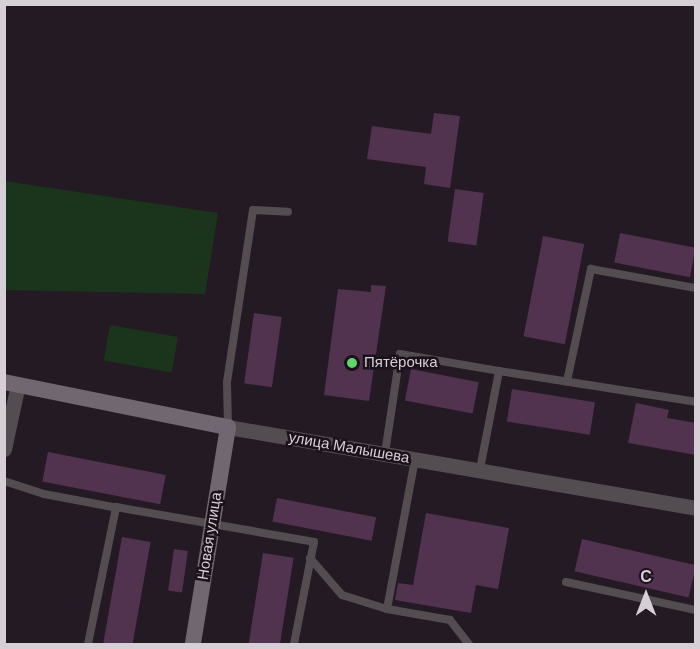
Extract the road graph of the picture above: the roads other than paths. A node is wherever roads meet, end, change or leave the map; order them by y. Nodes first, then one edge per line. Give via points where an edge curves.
1 (288, 212) dead end
2 (696, 288) edge
3 (499, 371) junction
4 (567, 381) junction
5 (11, 383) edge
6 (695, 399) edge
7 (228, 427) junction
8 (4, 449) edge
9 (385, 453) junction
10 (415, 459) junction
11 (480, 469) junction
12 (4, 481) edge
13 (113, 507) dead end
14 (696, 508) edge
15 (212, 526) junction
16 (310, 558) junction
17 (566, 582) dead end
18 (387, 609) junction
19 (696, 610) edge
20 (88, 645) edge
21 (194, 645) edge
22 (294, 645) edge
23 (469, 645) edge

1 - 7 lane via 253,210 227,382
2 - 4 lane via 591,269
3 - 4 lane
3 - 9 lane via 400,354
3 - 11 lane
4 - 6 lane
5 - 7 main road, улица Малышева
5 - 8 street
7 - 9 street, улица Малышева
7 - 15 main road, Новая улица
9 - 10 street, улица Малышева
10 - 11 street, улица Малышева
10 - 18 lane
11 - 14 street, улица Малышева
12 - 13 lane via 44,494
15 - 16 lane via 314,542
15 - 20 lane via 116,507
15 - 21 main road, Новая улица
16 - 18 lane via 342,595
16 - 22 lane
17 - 19 lane
18 - 23 lane via 450,620

